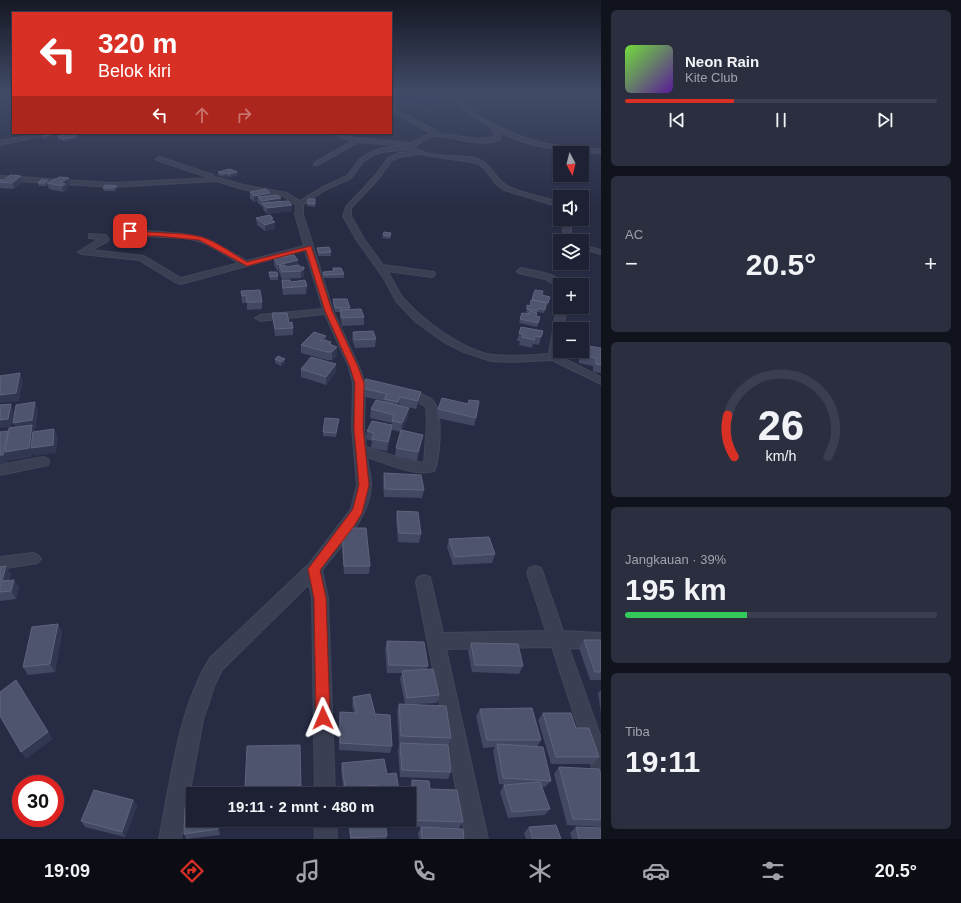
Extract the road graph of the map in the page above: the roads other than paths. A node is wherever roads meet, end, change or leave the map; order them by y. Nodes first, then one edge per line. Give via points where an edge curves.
1 (432, 131) edge
2 (496, 131) edge
3 (502, 131) edge
4 (46, 134) edge
5 (337, 134) edge
6 (434, 134) junction
7 (356, 141) junction
8 (0, 143) edge
9 (412, 146) junction
10 (601, 151) edge
11 (417, 153) junction
12 (159, 159) dead end
13 (188, 163) dead end
14 (316, 164) dead end
15 (175, 165) junction
16 (0, 178) edge
17 (218, 179) junction
18 (553, 202) edge
19 (300, 204) junction
20 (130, 231) dead end
21 (92, 236) dead end
22 (309, 247) junction
23 (589, 249) edge
24 (601, 252) edge
25 (247, 264) junction
26 (379, 267) junction
27 (521, 271) dead end
28 (430, 274) dead end
29 (553, 280) edge
30 (328, 311) junction
31 (260, 318) dead end
32 (553, 357) edge
33 (556, 358) edge
34 (601, 381) edge
35 (390, 391) edge
36 (360, 449) junction
37 (44, 462) dead end
38 (0, 470) edge
39 (33, 559) dead end
40 (0, 563) edge
41 (314, 569) junction
42 (535, 573) dead end
43 (424, 582) dead end
44 (557, 639) junction
45 (436, 641) junction
46 (601, 641) edge
47 (598, 748) edge
48 (601, 766) edge
49 (325, 787) edge
50 (325, 827) edge
51 (170, 839) edge
52 (326, 839) edge
53 (477, 839) edge

1 - 6 street
2 - 6 street via 499,138 492,140 470,140
3 - 10 street via 540,147
4 - 8 street
5 - 7 street
6 - 9 street
7 - 9 street via 402,143
7 - 14 street
9 - 11 street
9 - 19 street via 372,153 361,161 349,178 323,189
11 - 18 street via 480,162 509,190
11 - 26 street via 390,159 348,208 347,216
12 - 15 street
13 - 15 street
15 - 17 street
16 - 17 street via 112,185
17 - 19 street via 242,187 286,194
19 - 22 street via 299,214
20 - 25 street via 200,239
21 - 25 street via 105,239 82,252 141,258 178,280 187,280
22 - 25 street
22 - 30 street
23 - 24 street
26 - 28 street
26 - 32 street via 399,299 411,312 460,347 491,358
27 - 29 street
30 - 31 street
30 - 36 street via 363,384 358,428
33 - 34 street
35 - 36 street via 421,399 432,407 429,468 410,465
36 - 41 street via 364,485 358,510
37 - 38 street
39 - 40 street
41 - 49 street via 320,598
41 - 51 street via 216,664 206,680 193,720
42 - 44 street
43 - 45 street
44 - 45 street
44 - 46 street
44 - 47 street
45 - 53 street
47 - 48 street
50 - 52 street

